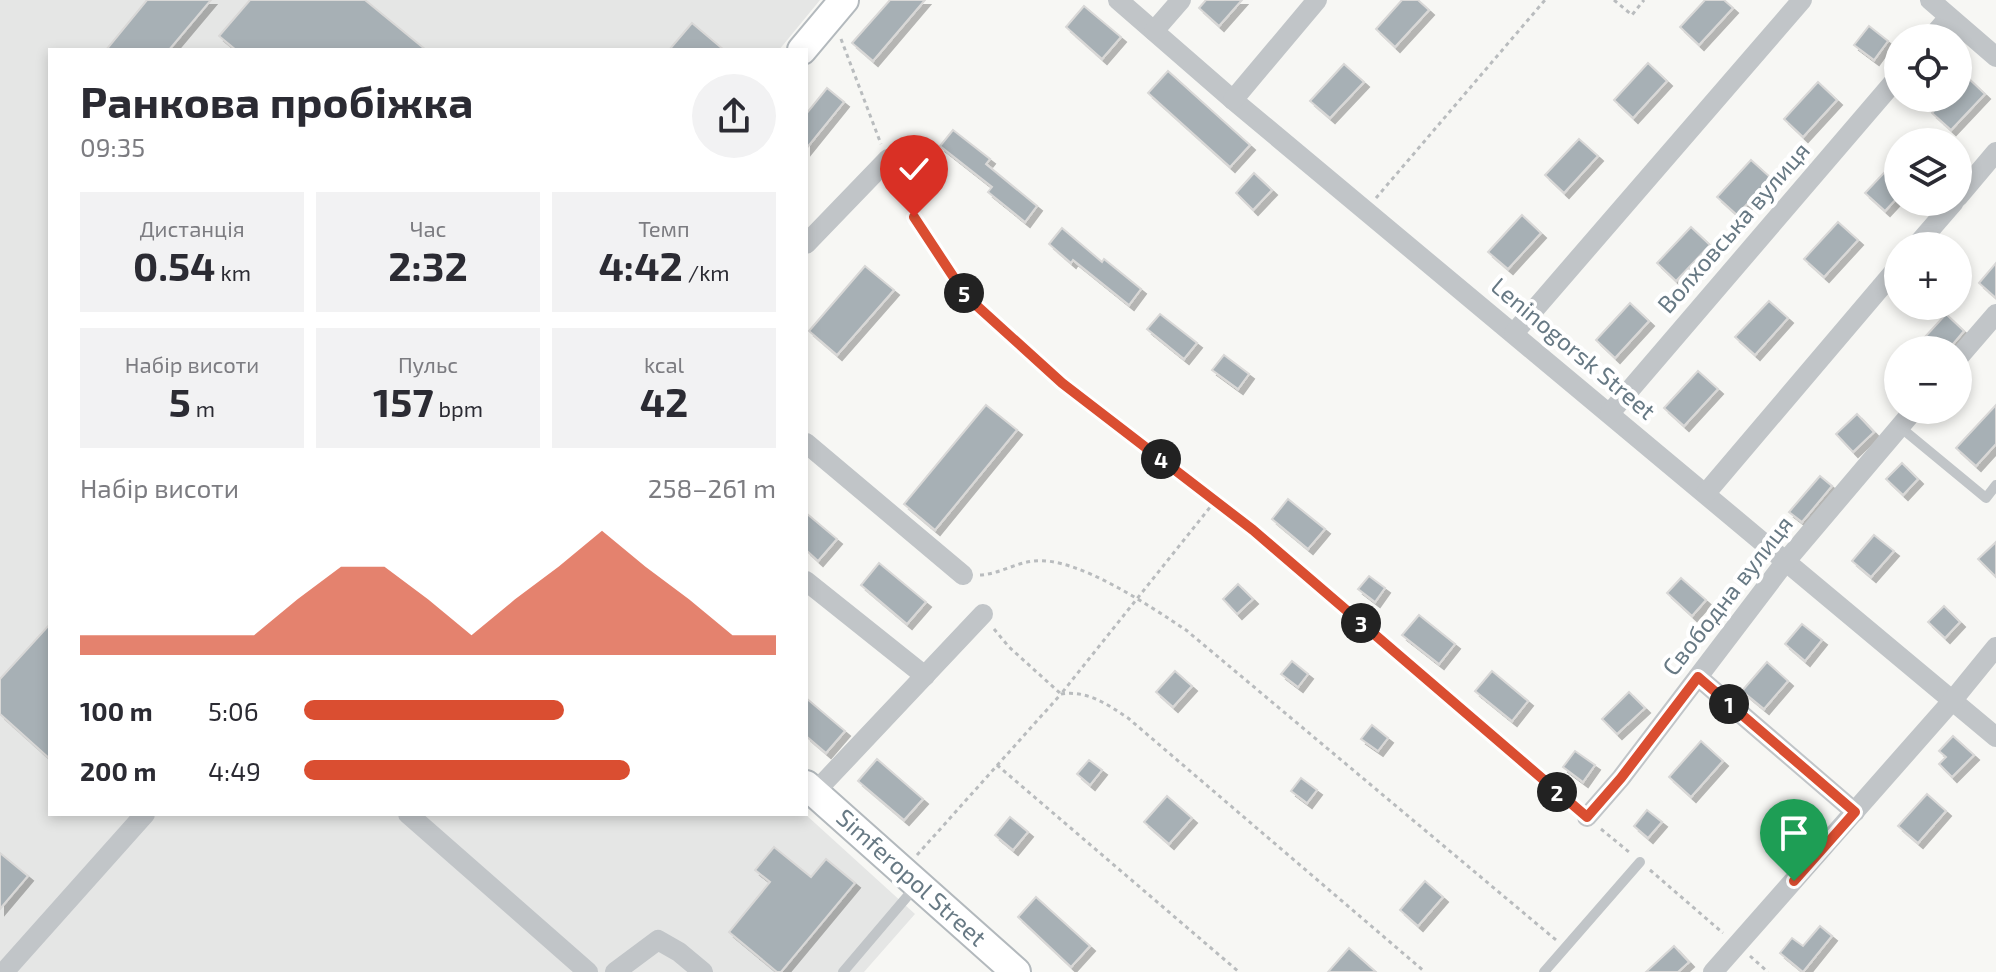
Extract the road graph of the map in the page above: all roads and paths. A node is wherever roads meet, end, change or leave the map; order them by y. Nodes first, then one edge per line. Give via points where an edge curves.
1 (1118, 0) edge
2 (1181, 0) edge
3 (1317, 0) edge
4 (1545, 0) edge
5 (1614, 0) edge
6 (1644, 0) edge
7 (1802, 0) edge
8 (1930, 0) edge
9 (838, 7) edge
10 (1949, 17) junction
11 (1943, 24) edge
12 (1154, 31) junction
13 (804, 48) edge
14 (1996, 57) edge
15 (1884, 93) edge
16 (1233, 100) junction
17 (1996, 152) edge
18 (888, 159) junction
19 (1972, 180) edge
20 (1365, 211) junction
21 (1942, 216) edge
22 (1928, 232) edge
23 (808, 242) edge
24 (1884, 283) edge
25 (1996, 314) edge
26 (1514, 333) junction
27 (1972, 342) edge
28 (1610, 413) junction
29 (1902, 424) edge
30 (1900, 427) junction
31 (808, 445) edge
32 (1996, 485) edge
33 (1706, 493) junction
34 (1215, 501) junction
35 (1786, 561) junction
36 (963, 575) joint
37 (808, 583) edge
38 (1137, 598) junction
39 (983, 614) joint
40 (1996, 647) edge
41 (925, 676) junction
42 (1698, 677) junction
43 (1061, 694) junction
44 (1952, 701) junction
45 (1996, 737) edge
46 (997, 765) junction
47 (810, 789) edge
48 (1855, 812) junction
49 (143, 816) edge
50 (410, 816) edge
51 (1587, 817) junction
52 (1640, 862) junction
53 (910, 878) junction
54 (1737, 945) junction
55 (1565, 948) junction
56 (4, 972) edge
57 (588, 972) edge
58 (615, 972) edge
59 (703, 972) edge
60 (843, 972) edge
61 (1016, 972) edge
62 (1239, 972) edge
63 (1425, 972) edge
64 (1544, 972) edge
65 (1713, 972) edge
66 (1768, 972) edge

1 - 12 street, Leninogorsk Street
2 - 12 street
3 - 16 street
4 - 20 path
5 - 6 path via 1632,15
7 - 26 street
8 - 10 street
9 - 13 street
9 - 18 path
10 - 11 street
10 - 14 street
12 - 16 street, Leninogorsk Street
15 - 28 street, Волховська вулиця
16 - 20 street, Leninogorsk Street
17 - 19 street
18 - 23 street
18 - 34 path via 914,217 966,296 1062,383
20 - 26 street, Leninogorsk Street
21 - 22 street
24 - 33 street
25 - 27 street
26 - 28 street, Leninogorsk Street
28 - 33 street, Leninogorsk Street
29 - 30 street, Свободна вулиця
30 - 32 lane via 1986,498
30 - 35 street, Свободна вулиця
31 - 36 street
33 - 35 street, Leninogorsk Street
34 - 38 path
34 - 51 path
35 - 42 street, Свободна вулиця
35 - 44 street, Leninogorsk Street
36 - 38 path via 992,574 1038,560 1101,579
37 - 41 street
38 - 43 path
38 - 55 path via 1186,630
39 - 41 street
39 - 43 path via 1009,647
40 - 44 street
41 - 47 street
42 - 48 street
42 - 51 street, Свободна вулиця
43 - 46 path
43 - 63 path via 1075,692 1101,701 1128,718
44 - 45 street, Leninogorsk Street
44 - 48 street
46 - 53 path
46 - 62 path
47 - 53 street, Simferopol Street
48 - 54 street
49 - 56 street
50 - 57 street
51 - 52 path
52 - 54 path
52 - 55 lane
53 - 60 lane
53 - 61 street, Simferopol Street
54 - 65 street
54 - 66 path
55 - 64 lane
58 - 59 street via 658,940

